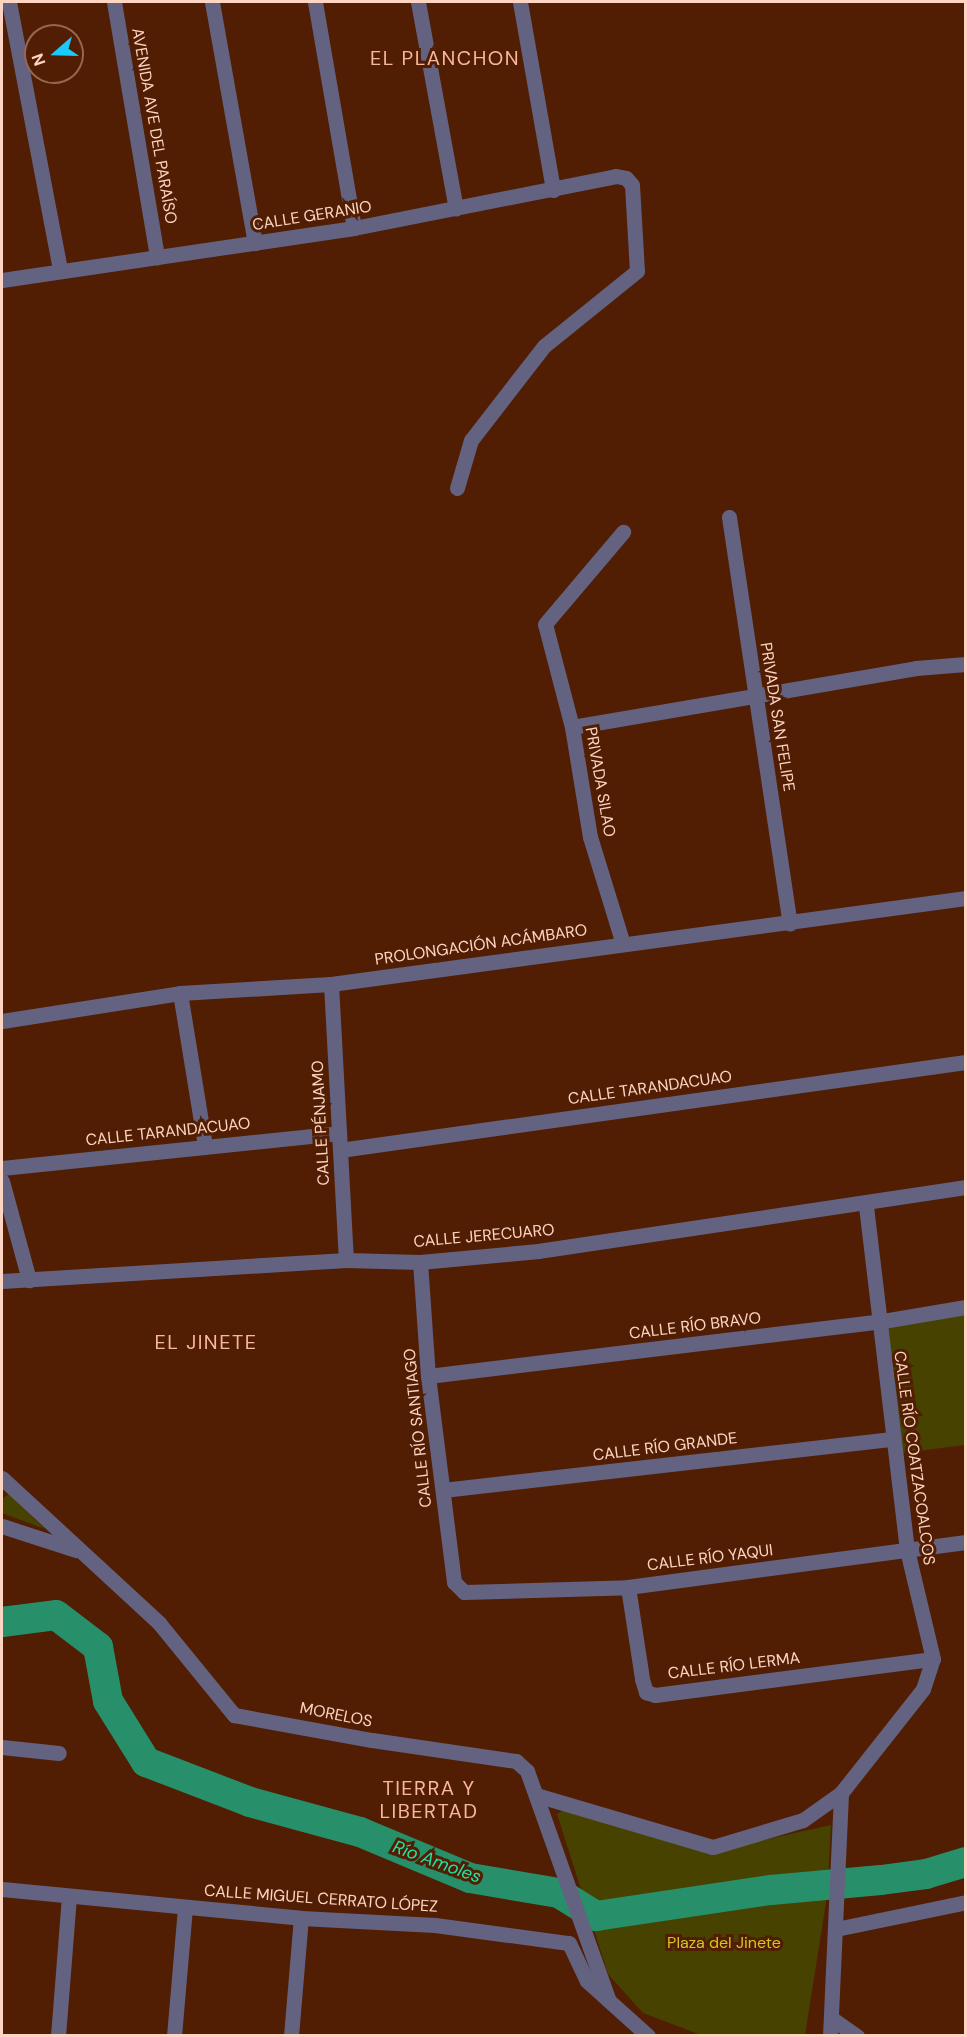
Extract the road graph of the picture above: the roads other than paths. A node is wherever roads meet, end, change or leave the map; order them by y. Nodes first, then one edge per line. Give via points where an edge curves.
1 (9, 2) edge
2 (114, 2) edge
3 (212, 2) edge
4 (315, 2) edge
5 (418, 2) edge
6 (520, 2) edge
7 (553, 190) junction
8 (456, 209) junction
9 (354, 228) junction
10 (255, 243) junction
11 (157, 257) junction
12 (60, 270) junction
13 (2, 280) edge
14 (457, 488) dead end
15 (729, 517) dead end
16 (623, 532) dead end
17 (966, 664) edge
18 (756, 695) junction
19 (572, 727) junction
20 (966, 898) edge
21 (790, 923) junction
22 (623, 944) junction
23 (331, 984) junction
24 (180, 993) junction
25 (2, 1021) edge
26 (966, 1062) edge
27 (339, 1133) junction
28 (205, 1145) junction
29 (340, 1150) junction
30 (2, 1168) edge
31 (2, 1180) edge
32 (966, 1187) edge
33 (866, 1204) junction
34 (346, 1260) junction
35 (420, 1262) junction
36 (29, 1280) junction
37 (2, 1281) edge
38 (966, 1307) edge
39 (877, 1322) junction
40 (428, 1376) junction
41 (892, 1439) junction
42 (4, 1485) edge
43 (443, 1490) junction
44 (2, 1526) edge
45 (966, 1542) edge
46 (907, 1550) junction
47 (82, 1551) junction
48 (628, 1587) junction
49 (458, 1588) joint
50 (933, 1659) junction
51 (2, 1747) edge
52 (59, 1753) dead end
53 (841, 1792) junction
54 (536, 1795) junction
55 (2, 1889) edge
56 (69, 1896) junction
57 (966, 1902) edge
58 (185, 1908) junction
59 (301, 1918) junction
60 (836, 1929) junction
61 (608, 1999) junction
62 (831, 2018) junction
63 (58, 2036) edge
64 (174, 2036) edge
65 (291, 2036) edge
66 (648, 2036) edge
67 (830, 2036) edge
68 (857, 2036) edge

1 - 12 street
2 - 11 street, AVENIDA AVE DEL PARAÍSO
3 - 10 street
4 - 9 street
5 - 8 street
6 - 7 street
7 - 8 street, CALLE GERANIO
7 - 14 street, CALLE GERANIO via 616,176 626,178 632,185 637,271 544,346 471,440
8 - 9 street, CALLE GERANIO
9 - 10 street, CALLE GERANIO
10 - 11 street, CALLE GERANIO
11 - 12 street, CALLE GERANIO
12 - 13 street, CALLE GERANIO
15 - 18 street, PRIVADA SAN FELIPE
16 - 19 street, PRIVADA SILAO via 545,624
17 - 18 street via 916,668
18 - 19 street
18 - 21 street, PRIVADA SAN FELIPE
19 - 22 street, PRIVADA SILAO via 590,837
20 - 21 street, PROLONGACIÓN ACÁMBARO
21 - 22 street, PROLONGACIÓN ACÁMBARO
22 - 23 street, PROLONGACIÓN ACÁMBARO
23 - 24 street, PROLONGACIÓN ACÁMBARO
23 - 27 street, CALLE PÉNJAMO
24 - 25 street, PROLONGACIÓN ACÁMBARO
24 - 28 street
26 - 29 street, CALLE TARANDACUAO
27 - 28 street, CALLE TARANDACUAO
27 - 29 street, CALLE PÉNJAMO
28 - 30 street, CALLE TARANDACUAO
29 - 34 street, CALLE PÉNJAMO
31 - 36 street
32 - 33 street, CALLE JERECUARO
33 - 35 street, CALLE JERECUARO via 538,1251
33 - 39 street, CALLE RÍO COATZACOALCOS
34 - 35 street, CALLE JERECUARO
34 - 36 street, CALLE JERECUARO
35 - 40 street, CALLE RÍO SANTIAGO
36 - 37 street, CALLE JERECUARO
38 - 39 street, CALLE RÍO BRAVO
39 - 40 street, CALLE RÍO BRAVO
39 - 41 street, CALLE RÍO COATZACOALCOS
40 - 43 street, CALLE RÍO SANTIAGO
41 - 43 street, CALLE RÍO GRANDE
41 - 46 street, CALLE RÍO COATZACOALCOS
42 - 47 street
43 - 49 street, CALLE RÍO SANTIAGO via 454,1582
44 - 47 street
45 - 46 street, CALLE RÍO YAQUI
46 - 48 street, CALLE RÍO YAQUI
46 - 50 street, CALLE RÍO COATZACOALCOS
47 - 54 street, MORELOS via 159,1623 234,1714 516,1761 527,1771
48 - 49 street, CALLE RÍO YAQUI via 464,1592
48 - 50 street, CALLE RÍO LERMA via 642,1679 646,1692 656,1695
50 - 53 street via 923,1689
51 - 52 street
53 - 54 street via 803,1820 713,1847
53 - 60 street
54 - 61 street, MORELOS
55 - 56 street, CALLE MIGUEL CERRATO LÓPEZ
56 - 58 street, CALLE MIGUEL CERRATO LÓPEZ
56 - 63 street
57 - 60 street
58 - 59 street, CALLE MIGUEL CERRATO LÓPEZ
58 - 64 street
59 - 61 street, CALLE MIGUEL CERRATO LÓPEZ via 435,1925 569,1943 587,1981
59 - 65 street
60 - 62 street
61 - 66 street
62 - 67 street
62 - 68 street

